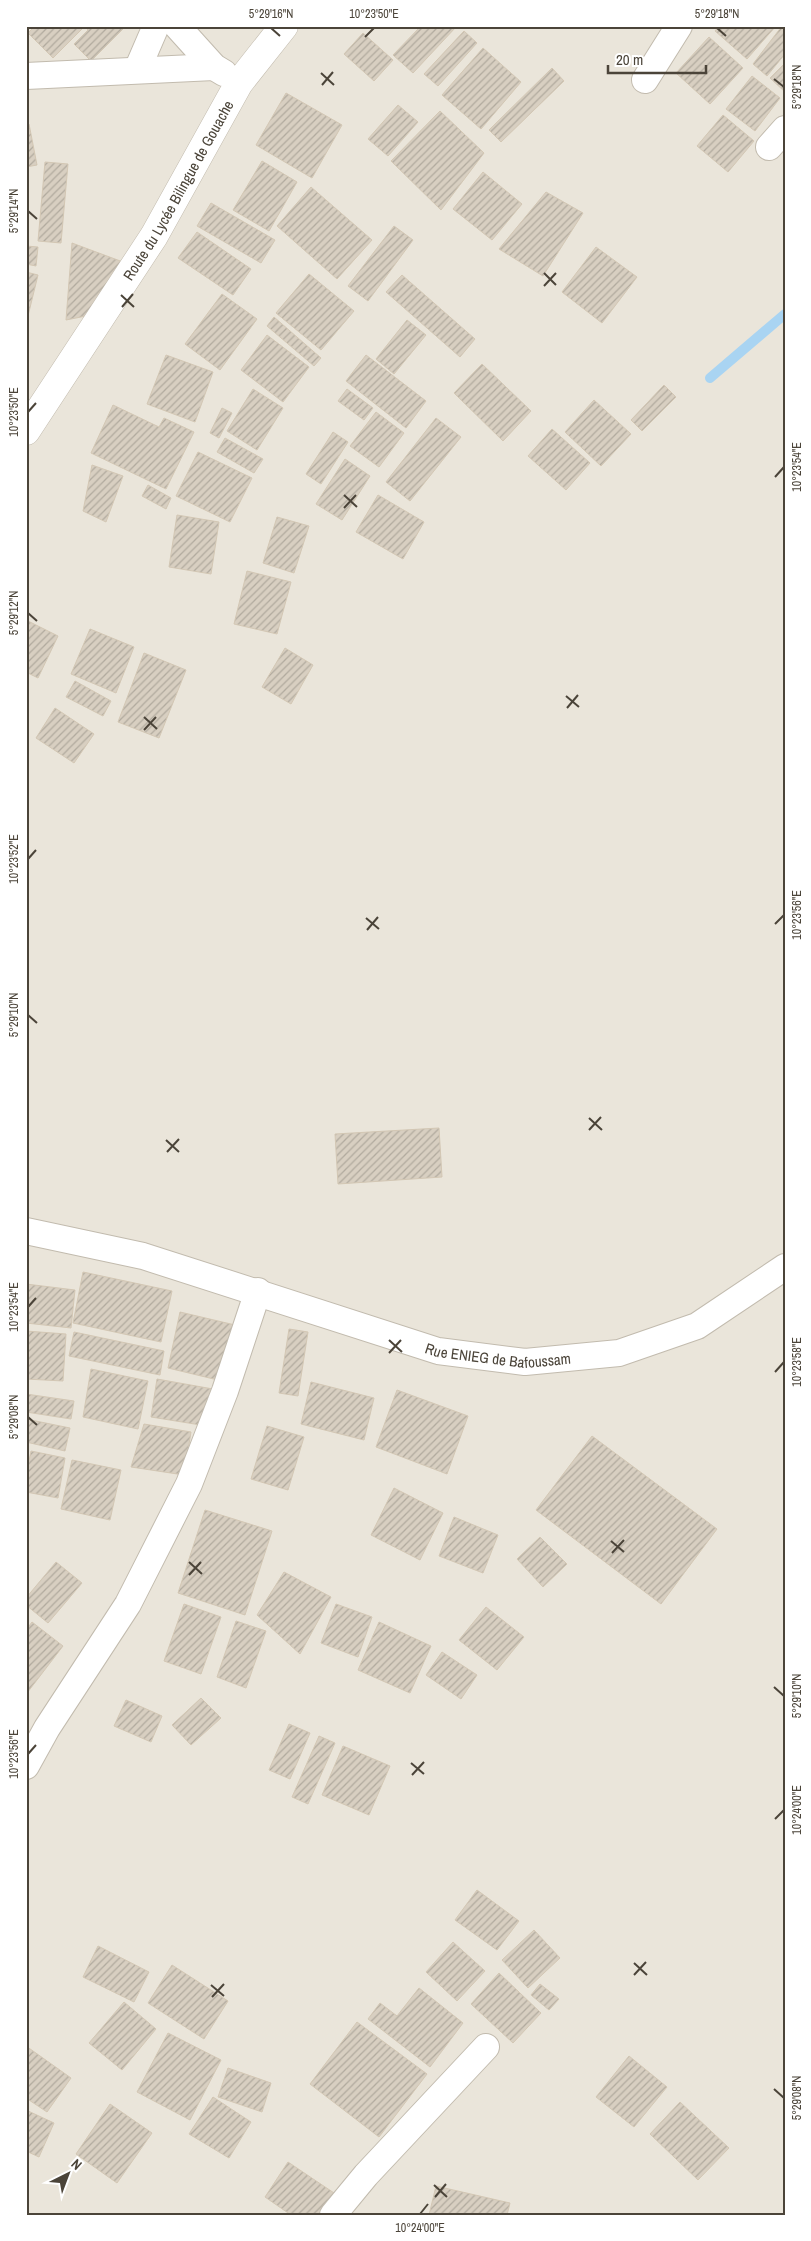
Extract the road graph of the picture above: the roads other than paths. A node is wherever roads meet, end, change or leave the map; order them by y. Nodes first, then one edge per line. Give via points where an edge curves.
1 (156, 26) edge
2 (177, 26) edge
3 (284, 26) edge
4 (679, 26) edge
5 (214, 66) junction
6 (137, 70) junction
7 (26, 76) edge
8 (645, 80) dead end
9 (239, 83) junction
10 (26, 431) edge
11 (26, 1231) edge
12 (785, 1267) edge
13 (258, 1291) junction
14 (37, 1723) edge
15 (26, 1766) edge
16 (486, 2047) dead end
17 (333, 2215) edge

1 - 6 street
2 - 5 street
3 - 9 street, Route du Lycée Bilingue de Gouache
4 - 8 street
5 - 6 street
5 - 9 street
6 - 7 street
9 - 10 street, Route du Lycée Bilingue de Gouache via 154,236
11 - 13 street, Rue ENIEG de Bafoussam via 143,1256
12 - 13 street, Rue ENIEG de Bafoussam via 697,1326 619,1353 524,1362 438,1351
13 - 14 street via 225,1391 189,1484 128,1604
14 - 15 street
16 - 17 street via 366,2175

